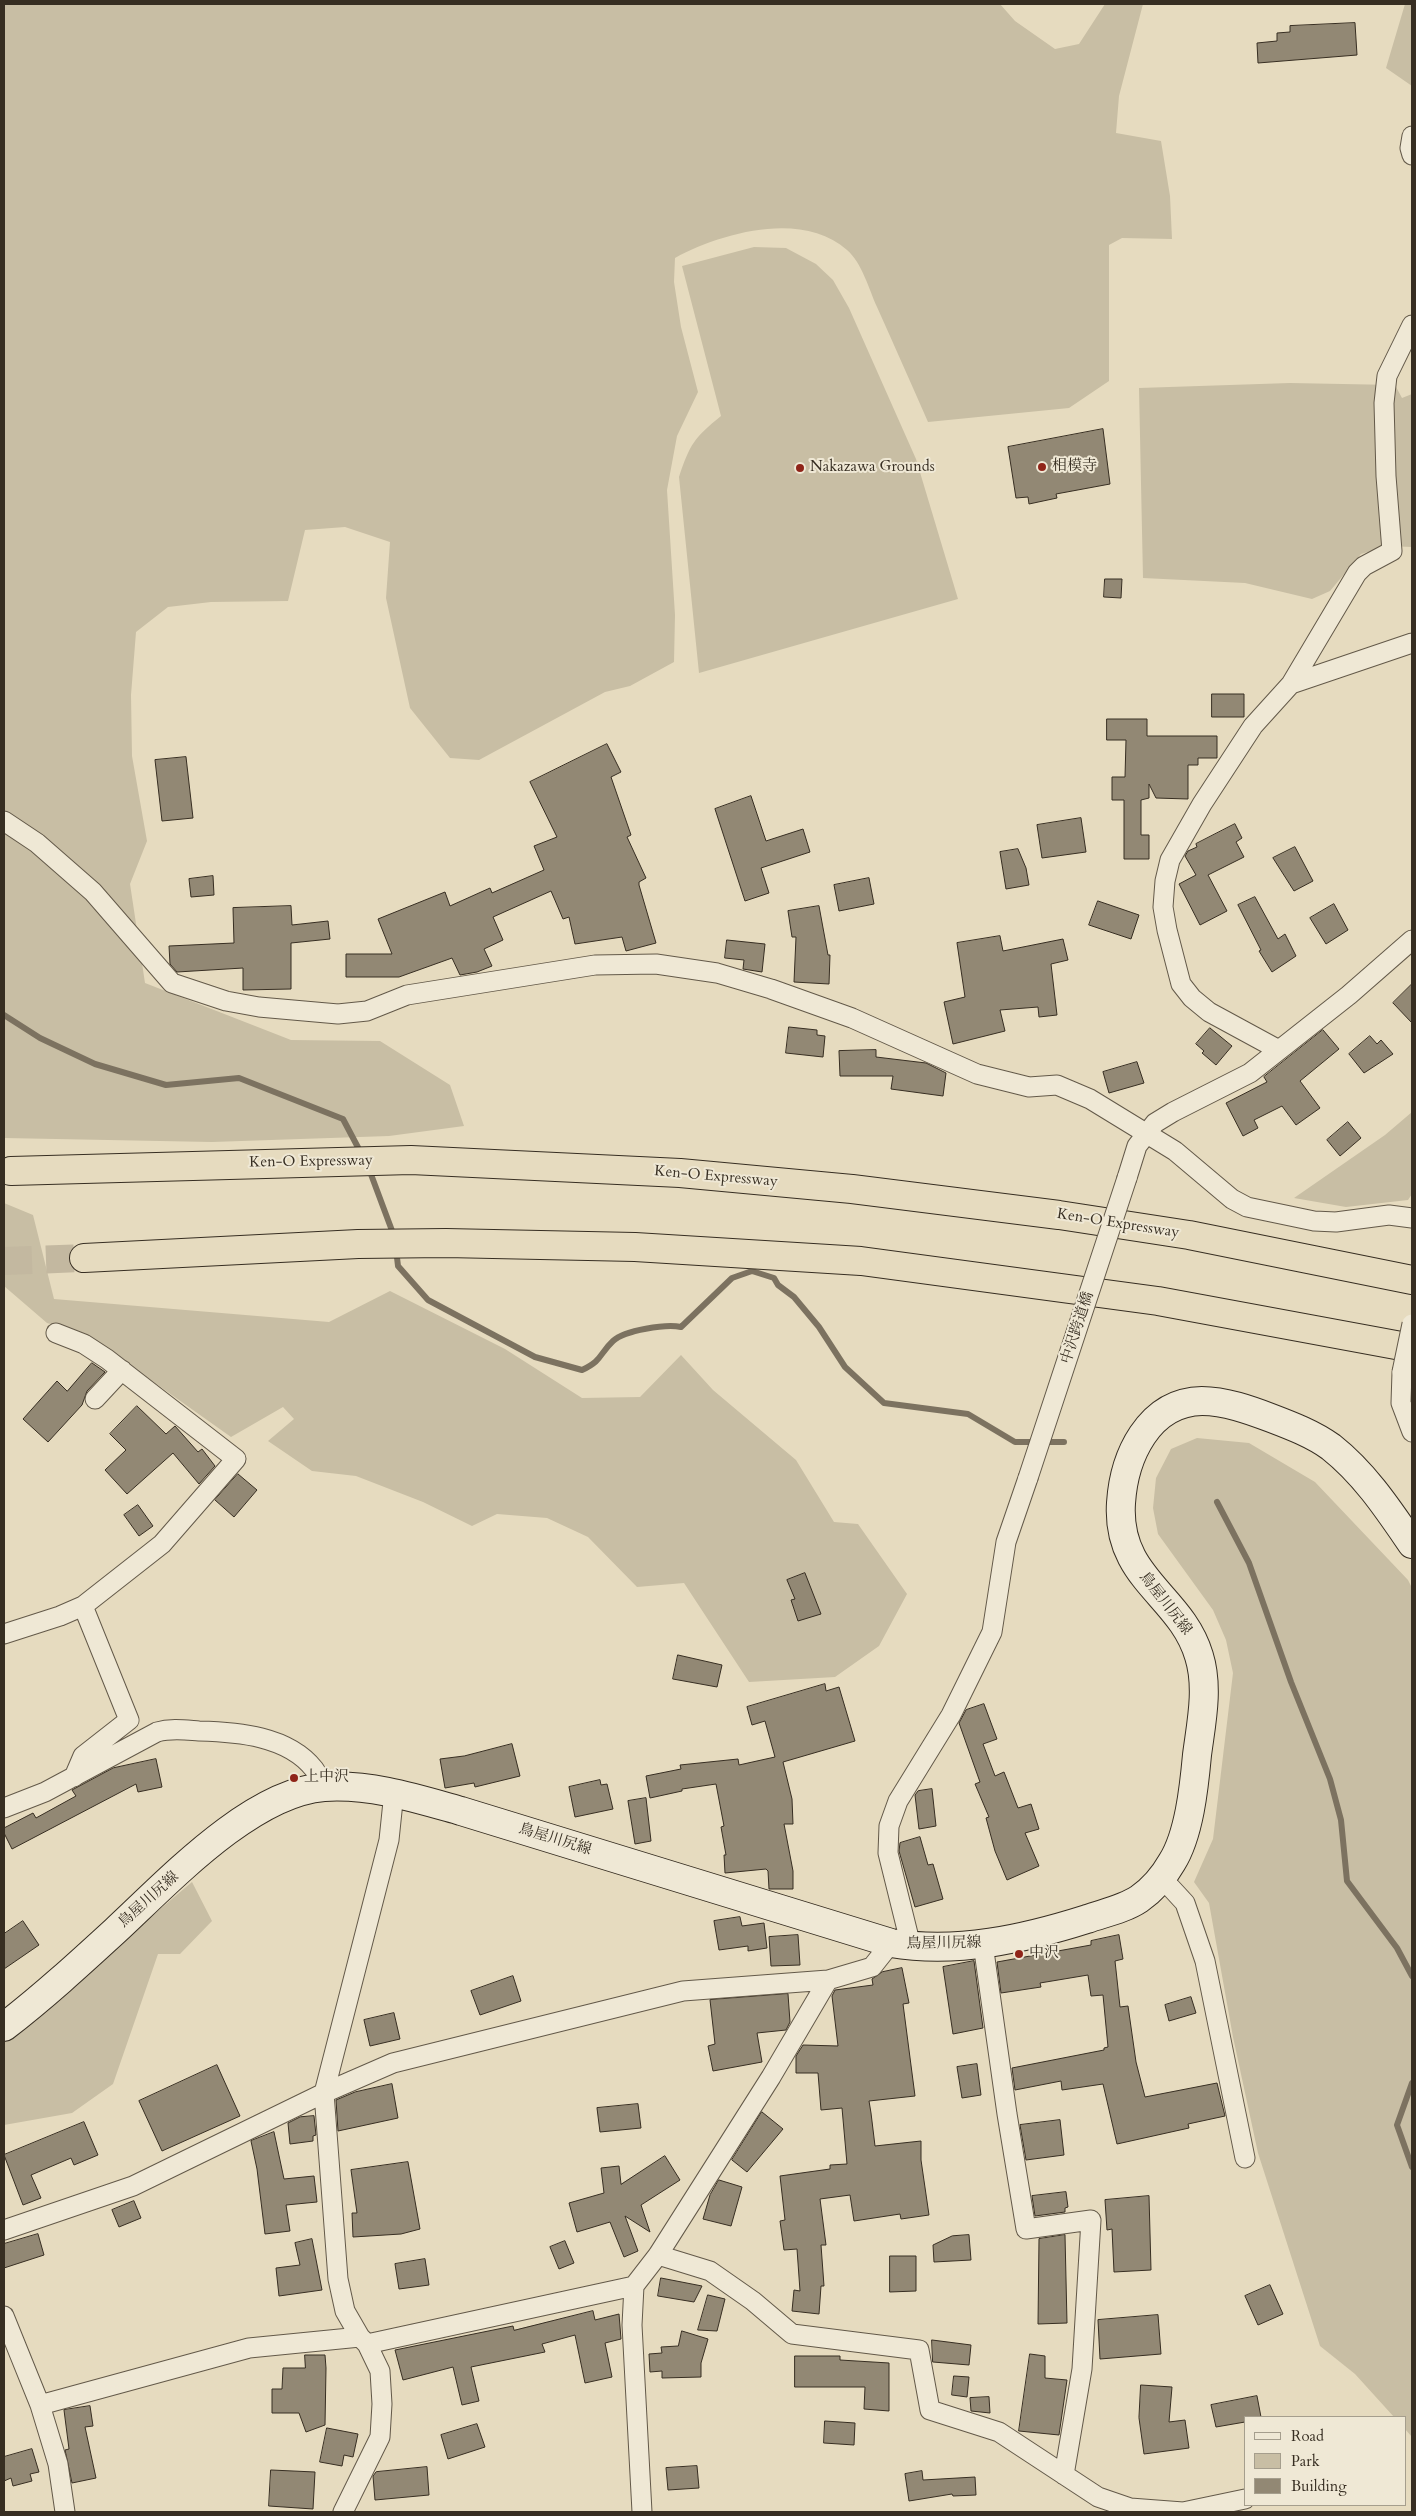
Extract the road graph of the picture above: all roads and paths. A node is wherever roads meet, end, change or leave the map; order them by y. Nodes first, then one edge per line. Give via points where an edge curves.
1 (1412, 136) edge
2 (1412, 155) edge
3 (1412, 324) edge
4 (1412, 643) edge
5 (1291, 684) junction
6 (4, 820) edge
7 (1412, 940) edge
8 (1279, 1050) junction
9 (1146, 1134) junction
10 (11, 1172) dead end
11 (1412, 1218) edge
12 (84, 1258) tunnel mouth
13 (1412, 1280) edge
14 (1412, 1324) edge
15 (56, 1333) dead end
16 (1407, 1360) edge
17 (122, 1370) junction
18 (95, 1399) dead end
19 (1412, 1432) edge
20 (1412, 1544) edge
21 (83, 1606) junction
22 (4, 1634) edge
23 (74, 1777) junction
24 (322, 1787) junction
25 (394, 1792) junction
26 (4, 1808) edge
27 (1161, 1878) junction
28 (983, 1944) junction
29 (901, 1945) junction
30 (828, 1980) junction
31 (4, 2027) edge
32 (324, 2093) junction
33 (1246, 2158) dead end
34 (4, 2230) edge
35 (658, 2255) junction
36 (634, 2286) junction
37 (4, 2316) edge
38 (364, 2341) junction
39 (40, 2405) junction
40 (1064, 2475) junction
41 (1244, 2499) edge
42 (65, 2512) edge
43 (343, 2512) edge
44 (642, 2512) edge

1 - 2 street
3 - 5 street via 1387,376 1384,403 1392,551 1357,573
4 - 5 street
5 - 8 street via 1253,726 1179,842 1165,881 1164,907 1176,966 1182,984 1192,998 1227,1023
6 - 9 street via 37,843 93,892 172,983 226,1001 338,1014 367,1011 407,995 540,973 595,966 656,964 678,967 717,973 852,1018 977,1074 1029,1087 1057,1086 1090,1099
7 - 8 street, 中沢跨道橋
8 - 9 street, 中沢跨道橋 via 1239,1080 1155,1123
9 - 11 street via 1175,1151 1232,1199 1247,1207 1329,1222 1389,1216
9 - 29 street, 中沢跨道橋, bridge via 1137,1146 1006,1542 992,1632 951,1715 898,1801 889,1826 888,1853
10 - 13 highway, Ken-O Expressway via 411,1160 680,1173 852,1189 1060,1215 1189,1235
12 - 16 highway via 358,1244 446,1243 635,1247 861,1261 1158,1301
14 - 16 street, bridge
15 - 17 street via 84,1344
16 - 19 street via 1401,1403
17 - 18 street
17 - 21 street via 236,1458 162,1544
20 - 27 main road, 鳥屋川尻線 via 1383,1501 1357,1471 1324,1442 1297,1428 1235,1406 1202,1401 1167,1410 1148,1426 1132,1454 1123,1482 1120,1518 1123,1534 1136,1567 1191,1637 1203,1676 1199,1740 1184,1832 1176,1856
21 - 22 street
21 - 23 street via 129,1720 83,1756
23 - 24 street via 157,1732 227,1732 265,1739 285,1748 315,1770
23 - 26 street
24 - 25 main road, 鳥屋川尻線 via 351,1786
24 - 31 main road, 鳥屋川尻線 via 282,1799 250,1815
25 - 29 main road, 鳥屋川尻線
25 - 32 street via 389,1840
27 - 28 main road, 鳥屋川尻線 via 1139,1898 1123,1906 1068,1925
27 - 33 street via 1185,1903 1204,1960
28 - 29 main road, 鳥屋川尻線
28 - 40 street via 1026,2229 1091,2220 1082,2370
29 - 30 street via 872,1967
30 - 32 street via 683,1991 393,2063
30 - 35 street via 771,2077
32 - 34 street via 133,2186
32 - 38 street via 338,2279 345,2311
35 - 36 street
35 - 40 street via 710,2271 792,2334 919,2350 930,2410 999,2432
36 - 38 street
36 - 44 street via 632,2325
37 - 39 street
38 - 39 street via 249,2348
38 - 43 street via 380,2371 380,2437
39 - 42 street via 58,2464
40 - 41 street via 1098,2497 1130,2508 1183,2512

